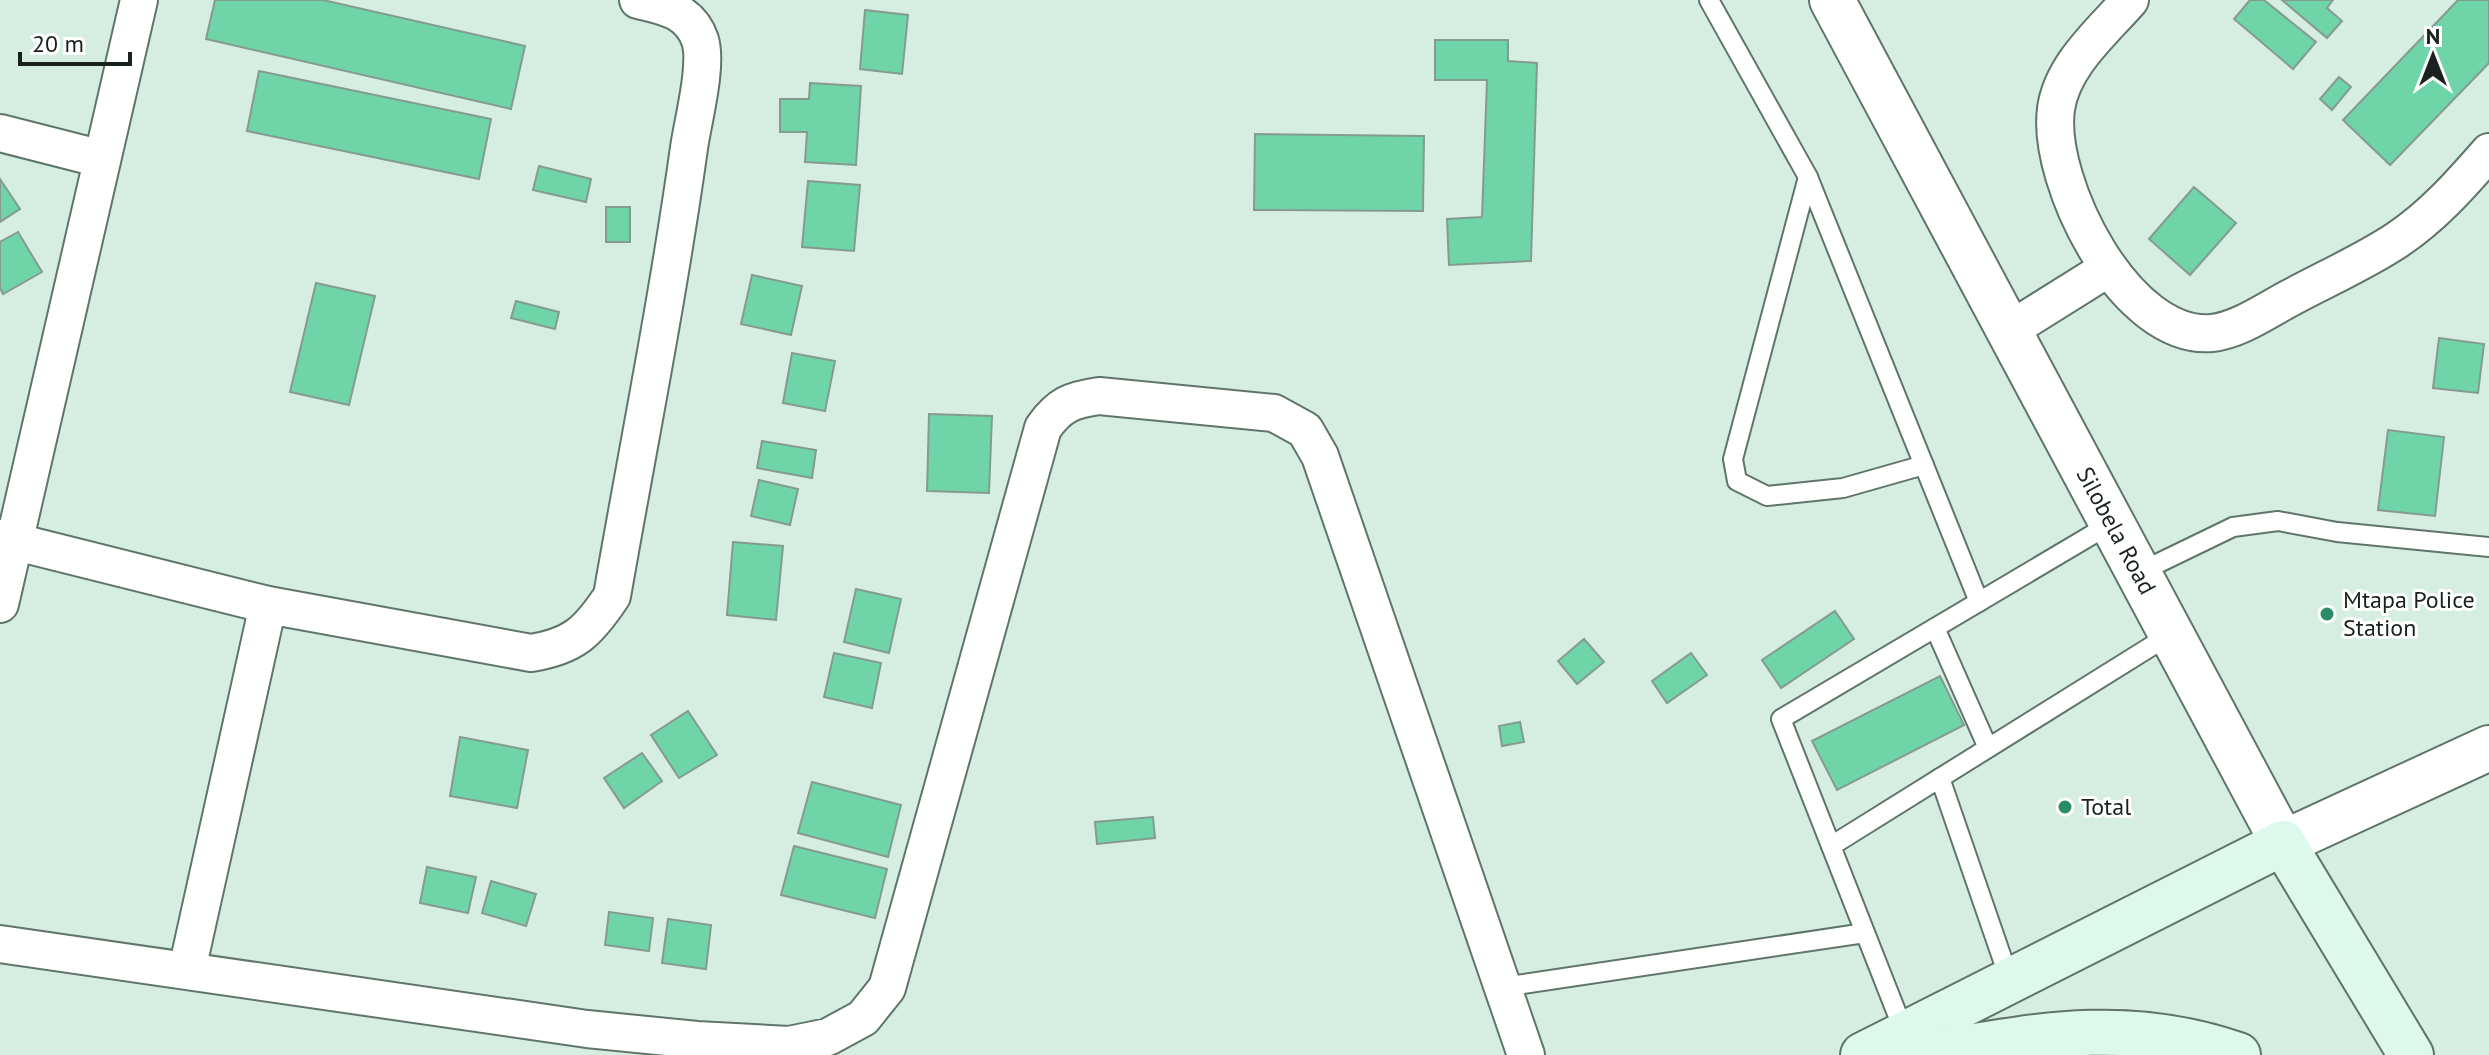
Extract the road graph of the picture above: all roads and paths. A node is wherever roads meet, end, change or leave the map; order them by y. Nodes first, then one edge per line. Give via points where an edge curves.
1 (139, 0) edge
2 (638, 0) edge
3 (1709, 0) edge
4 (1832, 0) edge
5 (2130, 0) edge
6 (0, 133) edge
7 (2489, 152) edge
8 (102, 159) junction
9 (1808, 177) junction
10 (2107, 269) junction
11 (2008, 331) junction
12 (1924, 465) junction
13 (2112, 523) junction
14 (7, 540) edge
15 (2489, 547) edge
16 (2138, 573) junction
17 (1979, 602) junction
18 (0, 604) edge
19 (268, 605) junction
20 (1935, 628) junction
21 (2171, 634) junction
22 (1988, 748) junction
23 (2489, 748) edge
24 (1940, 778) junction
25 (2283, 843) junction
26 (1831, 846) junction
27 (1865, 933) junction
28 (0, 944) edge
29 (187, 970) junction
30 (2010, 981) junction
31 (1503, 987) junction
32 (1913, 1044) edge
33 (1526, 1055) edge
34 (1863, 1055) edge
35 (2238, 1055) edge
36 (2411, 1055) edge

1 - 8 street
2 - 19 street via 667,6 690,19 701,42 700,79 612,596 592,626 562,648 531,653
3 - 9 lane
4 - 11 street, Silobela Road
5 - 10 street via 2072,66 2056,108 2059,157
6 - 8 street
7 - 10 street via 2438,208 2397,240 2255,317 2213,333 2176,328 2138,302
8 - 14 street
9 - 12 lane
9 - 12 lane via 1733,459 1737,481 1767,496 1843,488
10 - 11 street
11 - 13 street, Silobela Road
12 - 17 lane
13 - 16 street, Silobela Road
13 - 17 lane
14 - 18 street
14 - 19 street
15 - 16 lane via 2278,521 2233,527
16 - 21 street, Silobela Road
17 - 20 lane
19 - 29 street
20 - 22 lane
20 - 26 lane via 1781,719
21 - 22 lane
21 - 25 street, Silobela Road
22 - 24 lane
23 - 25 street
24 - 26 lane
24 - 30 lane
25 - 30 main road
25 - 36 main road, Silobela Road
26 - 27 lane
27 - 31 lane
27 - 32 lane
28 - 29 street
29 - 31 street via 587,1029 697,1040 789,1045 828,1037 863,1018 887,988 900,951 1043,428 1070,400 1099,396 1274,413 1305,430 1320,456
30 - 32 main road
31 - 33 street
32 - 34 main road
32 - 35 main road via 2099,1030 2207,1044

